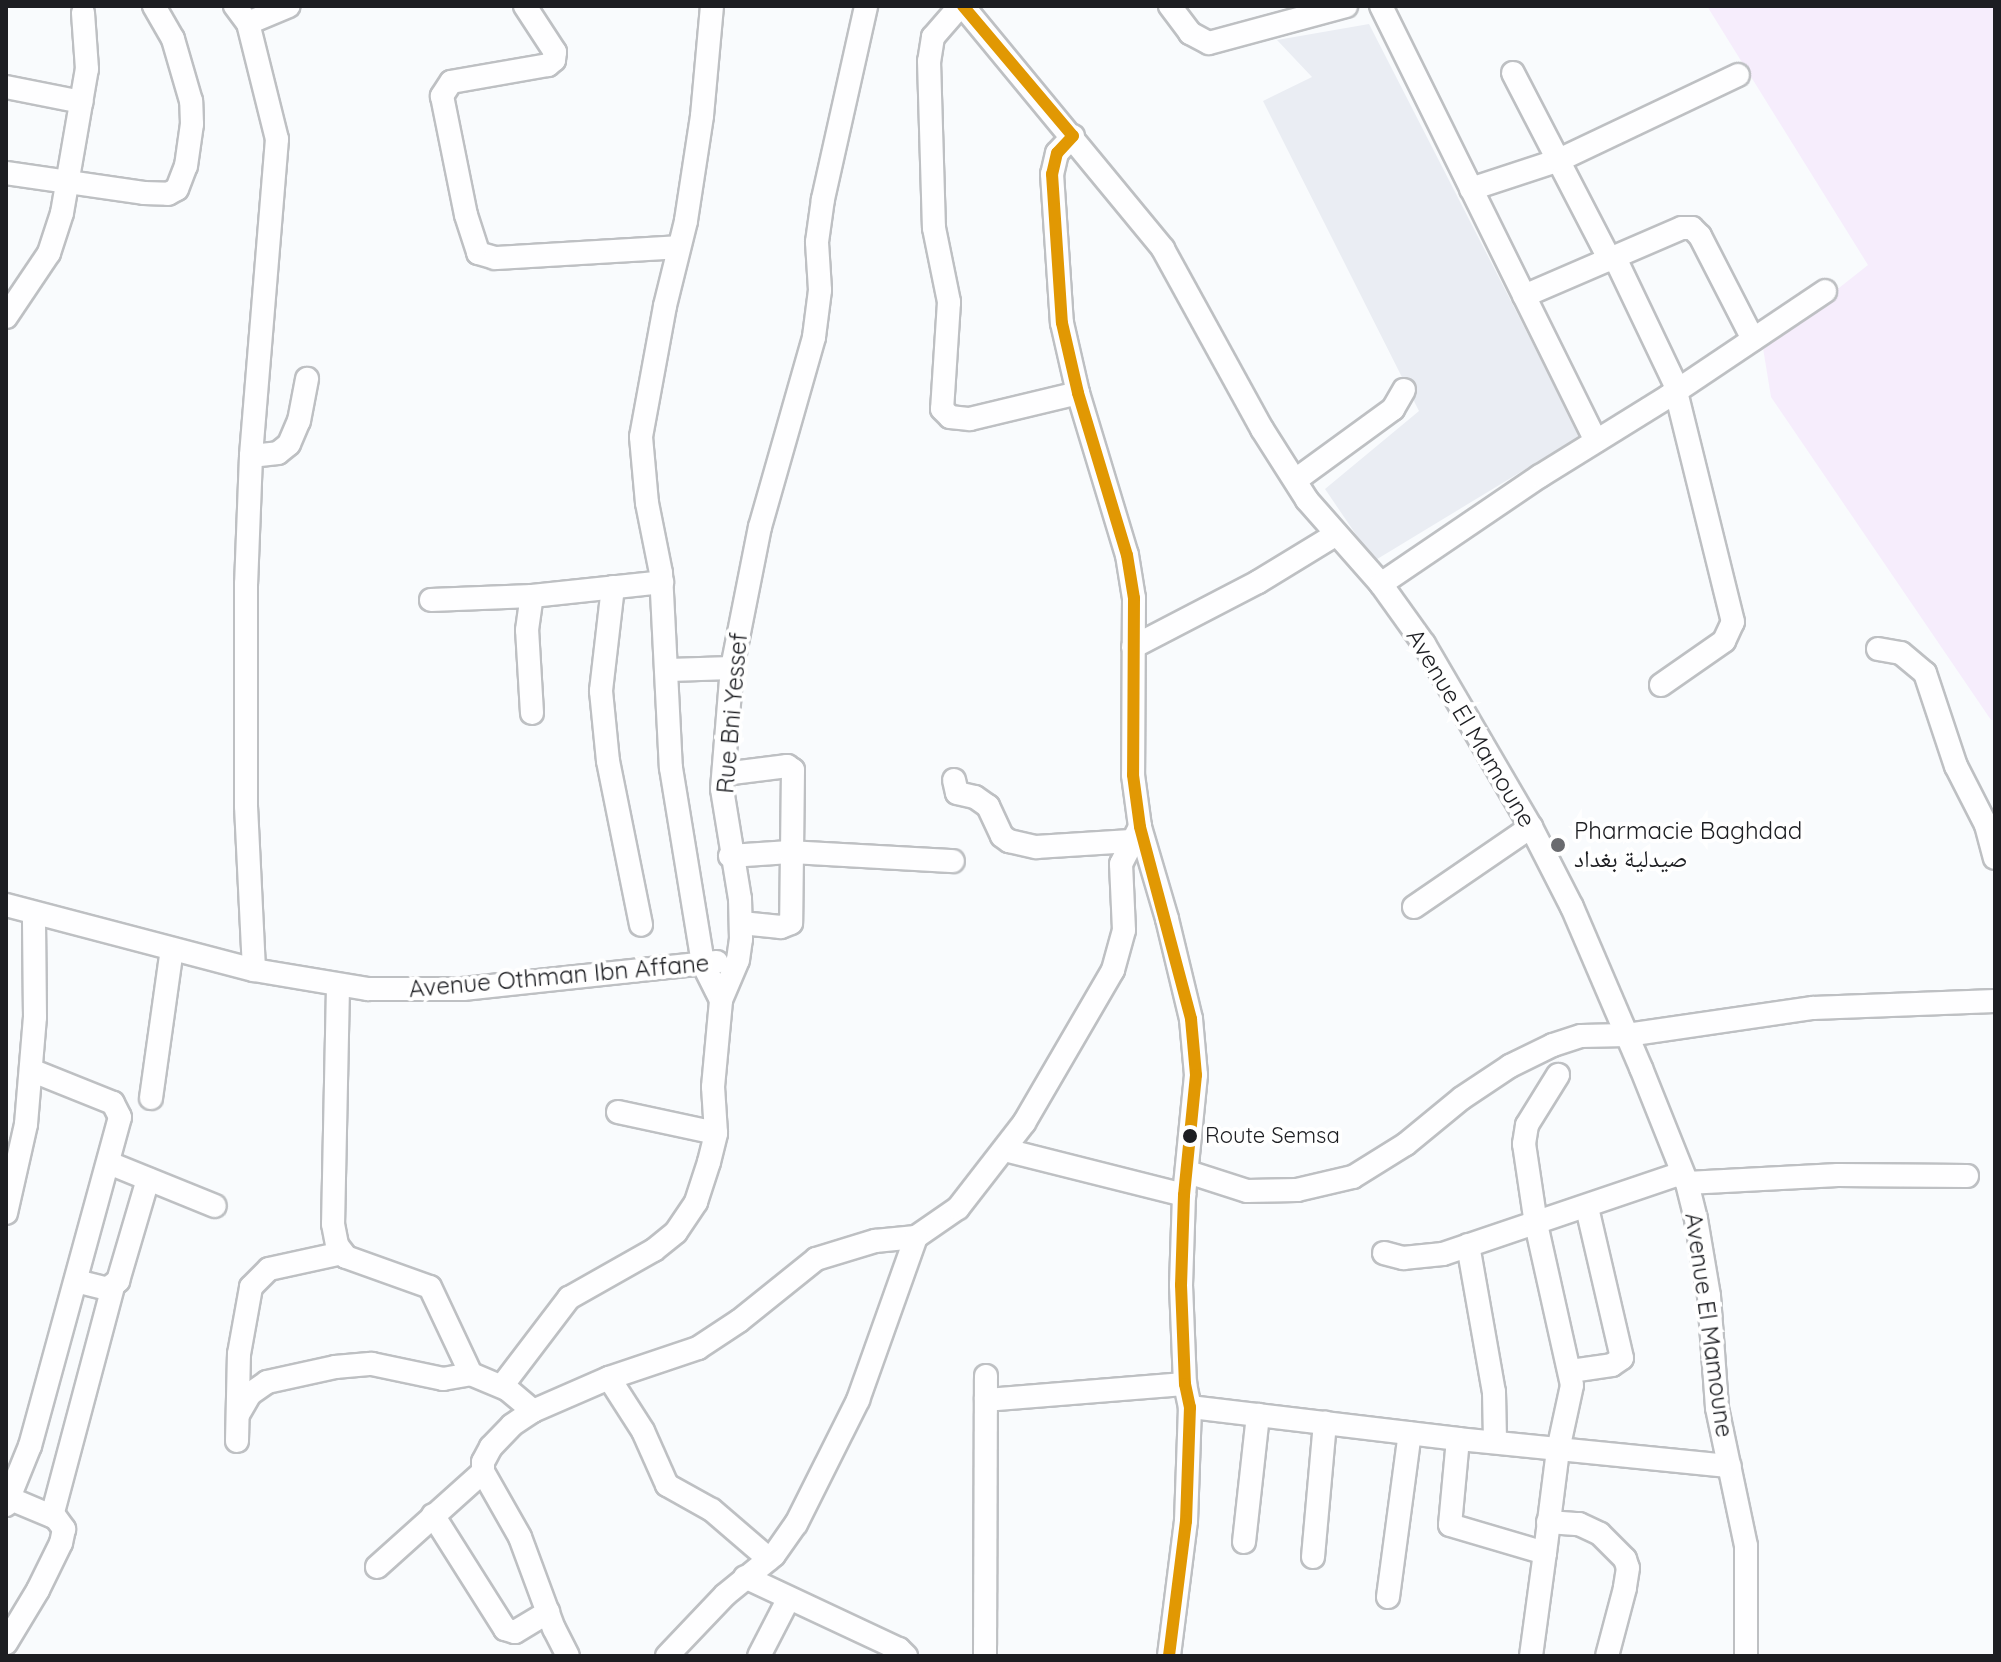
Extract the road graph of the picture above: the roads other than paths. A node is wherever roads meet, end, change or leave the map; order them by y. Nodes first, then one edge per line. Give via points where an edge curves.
1 (154, 6) edge
2 (289, 6) edge
3 (525, 6) edge
4 (712, 6) edge
5 (866, 6) edge
6 (962, 6) edge
7 (1170, 6) edge
8 (1346, 6) edge
9 (1381, 6) edge
10 (83, 13) dead end
11 (242, 15) edge
12 (1513, 73) dead end
13 (1738, 75) dead end
14 (6, 87) edge
15 (82, 102) junction
16 (1073, 136) junction
17 (1559, 160) junction
18 (6, 173) edge
19 (65, 183) junction
20 (1471, 189) junction
21 (679, 247) junction
22 (1612, 259) junction
23 (1825, 291) dead end
24 (1524, 296) junction
25 (6, 317) edge
26 (1753, 339) junction
27 (307, 379) dead end
28 (1404, 390) dead end
29 (1677, 390) junction
30 (1078, 393) junction
31 (1596, 441) junction
32 (251, 456) junction
33 (1297, 479) junction
34 (1335, 535) junction
35 (662, 582) junction
36 (1381, 584) junction
37 (613, 587) junction
38 (532, 596) junction
39 (431, 600) dead end
40 (1133, 647) junction
41 (1878, 649) dead end
42 (732, 668) junction
43 (669, 670) junction
44 (1661, 685) dead end
45 (532, 713) dead end
46 (724, 774) junction
47 (954, 780) dead end
48 (1531, 827) junction
49 (1135, 834) junction
50 (790, 852) junction
51 (730, 856) junction
52 (1995, 858) edge
53 (953, 861) dead end
54 (6, 905) edge
55 (1414, 907) dead end
56 (34, 915) junction
57 (741, 923) junction
58 (641, 925) dead end
59 (172, 949) junction
60 (738, 960) junction
61 (703, 964) junction
62 (254, 970) junction
63 (338, 987) junction
64 (721, 1000) junction
65 (1995, 1001) edge
66 (1627, 1035) junction
67 (31, 1070) junction
68 (1558, 1075) dead end
69 (151, 1098) dead end
70 (618, 1112) dead end
71 (716, 1133) junction
72 (1005, 1150) junction
73 (109, 1163) junction
74 (1188, 1172) junction
75 (1967, 1176) dead end
76 (1685, 1178) junction
77 (148, 1179) junction
78 (1184, 1195) junction
79 (215, 1206) dead end
80 (1587, 1208) junction
81 (6, 1213) edge
82 (1536, 1224) junction
83 (916, 1237) junction
84 (1468, 1245) junction
85 (342, 1253) junction
86 (1384, 1253) dead end
87 (76, 1281) junction
88 (113, 1286) junction
89 (1571, 1371) junction
90 (471, 1374) junction
91 (986, 1376) dead end
92 (609, 1378) junction
93 (1185, 1384) junction
94 (502, 1386) junction
95 (986, 1400) junction
96 (1190, 1407) junction
97 (533, 1411) junction
98 (239, 1414) junction
99 (1258, 1415) junction
100 (1325, 1423) junction
101 (1410, 1433) junction
102 (1458, 1439) junction
103 (237, 1441) dead end
104 (1495, 1441) junction
105 (1558, 1450) junction
106 (1730, 1466) junction
107 (483, 1472) junction
108 (7, 1500) edge
109 (433, 1515) junction
110 (52, 1516) junction
111 (1548, 1522) junction
112 (1244, 1542) dead end
113 (1545, 1553) junction
114 (1313, 1557) dead end
115 (769, 1559) junction
116 (377, 1567) dead end
117 (745, 1577) junction
118 (1388, 1597) dead end
119 (789, 1598) junction
120 (548, 1612) junction
121 (6, 1643) edge
122 (568, 1656) edge
123 (667, 1656) edge
124 (759, 1656) edge
125 (906, 1656) edge
126 (985, 1656) edge
127 (1169, 1656) edge
128 (1531, 1656) edge
129 (1607, 1656) edge
130 (1746, 1656) edge

1 - 19 street via 173,39 191,101 182,183 168,194
2 - 11 street
3 - 21 street via 555,52 554,60 451,82 442,96 478,253 495,258
4 - 21 street via 702,116
5 - 42 street, Rue Bni Yessef via 823,199 814,337 760,527
6 - 16 street, Avenue El Mamoune
6 - 30 street via 939,28 930,47 934,228 949,302 942,409 950,417 970,419
7 - 8 street via 1190,33 1209,43
9 - 20 street
10 - 15 street via 87,69
11 - 32 street via 277,139
12 - 17 street
13 - 17 street
14 - 15 street
15 - 19 street
16 - 30 street via 1057,153 1052,174 1062,323
16 - 33 street, Avenue El Mamoune via 1163,249 1262,429
17 - 20 street
17 - 22 street
18 - 19 street
19 - 25 street via 49,253
20 - 24 street
21 - 35 street via 641,437
22 - 24 street
22 - 26 street via 1692,228
22 - 29 street
23 - 26 street
24 - 31 street
26 - 29 street
27 - 32 street via 289,444 278,453
28 - 33 street via 1393,409
29 - 31 street
29 - 44 street via 1733,622 1724,641
30 - 40 street via 1127,555 1134,598
31 - 36 street
32 - 62 street via 246,806
33 - 34 street, Avenue El Mamoune
34 - 36 street, Avenue El Mamoune
34 - 40 street
35 - 37 street
35 - 43 street
36 - 48 street, Avenue El Mamoune via 1424,644
37 - 38 street
37 - 58 street via 601,691 608,761
38 - 39 street
38 - 45 street via 527,630
40 - 49 street
41 - 52 street via 1901,653 1925,673
42 - 43 street
42 - 46 street, Rue Bni Yessef
43 - 61 street via 671,768
46 - 50 street via 793,769
46 - 51 street, Rue Bni Yessef
47 - 49 street via 957,793 988,806 1009,841 1036,847
48 - 55 street
48 - 66 street, Avenue El Mamoune
49 - 72 street via 1121,864 1124,930 1113,970
49 - 74 street via 1167,919 1191,1019 1196,1075
50 - 51 street
50 - 53 street
50 - 57 street via 790,924
51 - 57 street, Rue Bni Yessef
54 - 56 street, Avenue Othman Ibn Affane
56 - 59 street, Avenue Othman Ibn Affane
56 - 67 street
57 - 60 street, Rue Bni Yessef
59 - 62 street, Avenue Othman Ibn Affane
59 - 69 street
60 - 61 street, Avenue Othman Ibn Affane
60 - 64 street, Rue Bni Yessef
61 - 63 street, Avenue Othman Ibn Affane via 463,989
61 - 64 street
62 - 63 street, Avenue Othman Ibn Affane
63 - 85 street via 333,1224
64 - 71 street, Rue Bni Yessef via 713,1087
65 - 66 street via 1813,1008
66 - 74 street via 1581,1036 1530,1055 1353,1177 1297,1190 1247,1191
66 - 76 street, Avenue El Mamoune
67 - 73 street via 84,1089 118,1109 119,1131
67 - 81 street via 26,1124
68 - 82 street via 1527,1125 1524,1144
70 - 71 street
71 - 94 street, Rue Bni Yessef via 696,1202 676,1232 569,1298
72 - 78 street
72 - 83 street via 958,1208
73 - 77 street
73 - 87 street
74 - 78 street
75 - 76 street
76 - 80 street
76 - 106 street, Avenue El Mamoune via 1703,1260 1717,1408
77 - 79 street
77 - 88 street via 122,1273
78 - 93 street
80 - 82 street
80 - 89 street via 1622,1358 1612,1365
82 - 84 street
82 - 89 street
83 - 92 street via 829,1253 800,1269 698,1348
83 - 115 street via 858,1400 796,1524
84 - 86 street via 1425,1257
84 - 104 street via 1494,1392
85 - 90 street via 430,1287
85 - 98 street via 295,1261 255,1279 242,1329
87 - 88 street
87 - 108 street via 30,1446
88 - 110 street
89 - 105 street
90 - 94 street
90 - 98 street via 450,1379 372,1364 335,1367 267,1382 250,1394
91 - 95 street
92 - 97 street
92 - 115 street via 643,1431 667,1485 712,1510
93 - 95 street
93 - 96 street
94 - 97 street
95 - 126 street
96 - 99 street
96 - 127 street via 1186,1521
97 - 107 street via 491,1447
98 - 103 street
99 - 100 street
99 - 112 street
100 - 101 street
100 - 114 street
101 - 102 street
101 - 118 street
102 - 104 street
102 - 113 street via 1450,1525
104 - 105 street
105 - 106 street
105 - 111 street
106 - 130 street, Avenue El Mamoune via 1746,1546
107 - 109 street
107 - 120 street via 520,1537
108 - 110 street
109 - 116 street
109 - 120 street via 505,1629 517,1631
110 - 121 street via 64,1529 61,1543
111 - 113 street
111 - 129 street via 1579,1524 1600,1534 1625,1559 1625,1588
113 - 128 street
115 - 117 street
117 - 119 street
117 - 123 street
119 - 124 street
119 - 125 street
120 - 122 street

